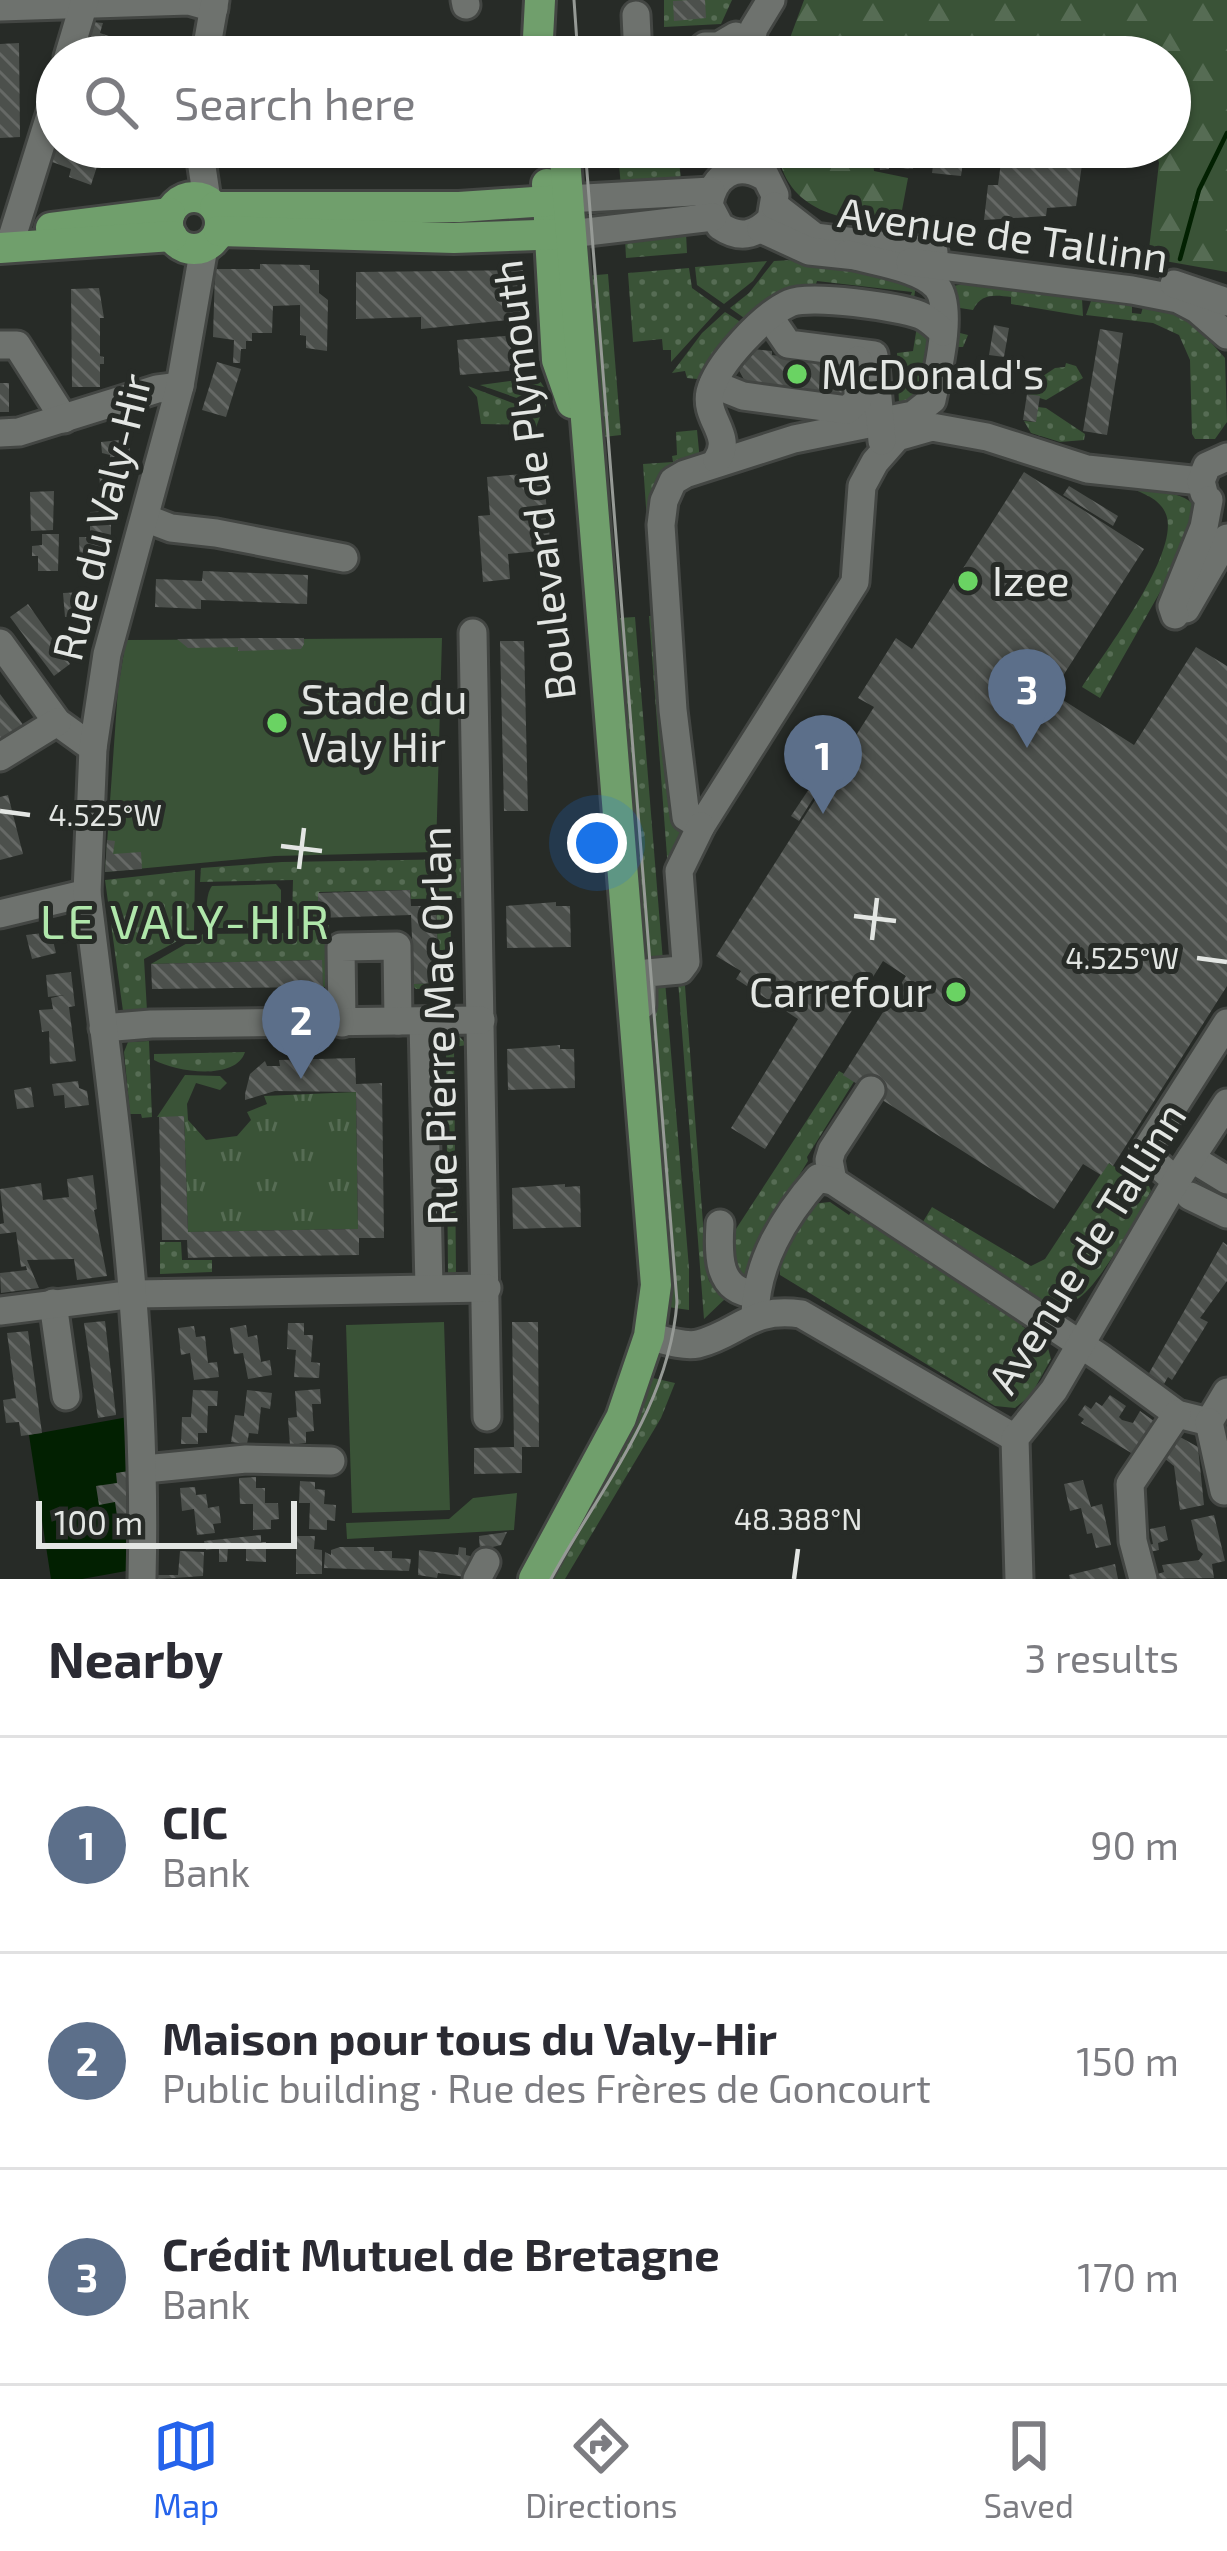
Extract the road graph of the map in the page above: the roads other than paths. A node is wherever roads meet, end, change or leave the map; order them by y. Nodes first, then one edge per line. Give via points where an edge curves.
1 (540, 0) edge
2 (553, 0) edge
3 (751, 0) edge
4 (771, 0) edge
5 (85, 1) edge
6 (214, 4) edge
7 (0, 7) edge
8 (635, 15) dead end
9 (74, 36) edge
10 (209, 36) edge
11 (538, 36) edge
12 (556, 36) edge
13 (636, 36) edge
14 (734, 36) edge
15 (745, 36) edge
16 (36, 151) edge
17 (196, 168) edge
18 (550, 168) edge
19 (562, 168) edge
20 (727, 168) edge
21 (754, 168) edge
22 (558, 200) junction
23 (711, 204) junction
24 (768, 218) junction
25 (195, 222) junction
26 (560, 234) junction
27 (4, 239) edge
28 (848, 254) junction
29 (1227, 302) edge
30 (771, 319) junction
31 (943, 332) junction
32 (1227, 335) edge
33 (0, 345) edge
34 (842, 350) junction
35 (713, 384) junction
36 (180, 386) junction
37 (932, 400) junction
38 (64, 419) junction
39 (718, 422) junction
40 (955, 431) junction
41 (0, 433) edge
42 (881, 444) junction
43 (757, 452) junction
44 (1227, 457) edge
45 (717, 460) junction
46 (1212, 496) edge
47 (145, 518) junction
48 (1227, 538) edge
49 (344, 558) dead end
50 (473, 633) dead end
51 (0, 643) edge
52 (57, 722) junction
53 (93, 748) junction
54 (0, 757) edge
55 (700, 826) junction
56 (87, 893) junction
57 (0, 914) edge
58 (481, 1020) junction
59 (411, 1021) junction
60 (342, 1023) junction
61 (1227, 1023) edge
62 (104, 1028) junction
63 (635, 1053) junction
64 (871, 1090) dead end
65 (1227, 1103) edge
66 (1186, 1178) junction
67 (1227, 1180) edge
68 (833, 1181) junction
69 (1227, 1214) edge
70 (720, 1224) dead end
71 (429, 1288) junction
72 (487, 1288) junction
73 (134, 1294) junction
74 (53, 1304) junction
75 (756, 1305) junction
76 (0, 1311) edge
77 (649, 1336) junction
78 (1080, 1344) junction
79 (1227, 1392) edge
80 (66, 1396) dead end
81 (1177, 1414) junction
82 (487, 1417) dead end
83 (1209, 1422) junction
84 (1016, 1438) junction
85 (331, 1461) dead end
86 (145, 1469) junction
87 (1224, 1491) edge
88 (142, 1579) edge
89 (534, 1579) edge
90 (1019, 1579) edge
91 (1143, 1579) edge

1 - 11 main road
2 - 12 main road
3 - 14 street
4 - 15 street
5 - 6 street
5 - 7 street
5 - 9 street
6 - 10 street
8 - 13 street
16 - 27 street
17 - 25 street, Rue du Valy-Hir
18 - 22 main road, Boulevard de Plymouth
19 - 22 main road, Boulevard de Plymouth
20 - 23 street
21 - 24 street via 770,184
22 - 23 street
22 - 25 main road
22 - 26 main road, Boulevard de Plymouth
23 - 24 street via 729,233 740,236
23 - 26 street
24 - 28 street, Avenue de Tallinn via 809,251
24 - 29 street, Avenue de Tallinn via 814,237 1152,280
25 - 26 main road via 454,238
25 - 27 main road
25 - 36 street, Rue du Valy-Hir
26 - 63 main road, Boulevard de Plymouth
28 - 31 street via 935,284
28 - 32 street, Avenue de Tallinn via 1178,299
30 - 31 street via 794,301 818,300 922,316
30 - 34 street via 788,344
30 - 35 street via 725,360
31 - 37 street
33 - 38 street via 17,345
34 - 35 street via 860,365 851,409 743,396
34 - 42 street via 874,355
35 - 39 street via 709,405
36 - 38 street
36 - 47 street, Rue du Valy-Hir
37 - 40 street
37 - 42 street
38 - 41 street
39 - 43 street
39 - 45 street via 724,449
40 - 42 street via 932,427
40 - 46 street
42 - 43 street via 822,433
42 - 55 street via 862,486 855,582
43 - 45 street
44 - 46 street via 1207,466
45 - 55 street via 673,481 661,525 677,765 686,817
46 - 48 street via 1172,606 1178,616
47 - 49 street
47 - 53 street, Rue du Valy-Hir via 107,654
50 - 58 street, Rue Pierre Mac Orlan
51 - 52 street
52 - 53 street
52 - 54 street
53 - 56 street, Rue du Valy-Hir
55 - 63 street via 679,871 686,962 642,980 645,1040
56 - 57 street
56 - 62 street, Rue du Valy-Hir
58 - 59 street
58 - 72 street, Rue Pierre Mac Orlan
59 - 60 street
59 - 60 street, Rue Pierre Mac Orlan via 397,946 359,946 341,947
59 - 71 street, Rue Pierre Mac Orlan
60 - 62 street
61 - 66 street via 1144,1153
62 - 73 street, Rue du Valy-Hir
63 - 77 main road, Boulevard de Plymouth via 656,1285
64 - 68 street via 832,1150
65 - 66 street, Avenue de Tallinn
66 - 67 street
66 - 69 street
66 - 78 street, Avenue de Tallinn
68 - 75 street via 818,1178 791,1209 769,1251
68 - 78 street
70 - 75 street via 724,1278
71 - 72 street
71 - 73 street
72 - 82 street, Rue Pierre Mac Orlan
73 - 74 street
73 - 86 street, Rue du Valy-Hir
74 - 76 street
74 - 80 street
75 - 77 street via 696,1344
75 - 84 street via 812,1318
77 - 89 main road, Boulevard de Plymouth via 621,1418
78 - 81 street
78 - 84 street, Avenue de Tallinn
79 - 83 street
81 - 83 street
81 - 91 street via 1130,1484
83 - 87 street
84 - 90 street, Avenue de Tallinn
85 - 86 street
86 - 88 street, Rue du Valy-Hir

